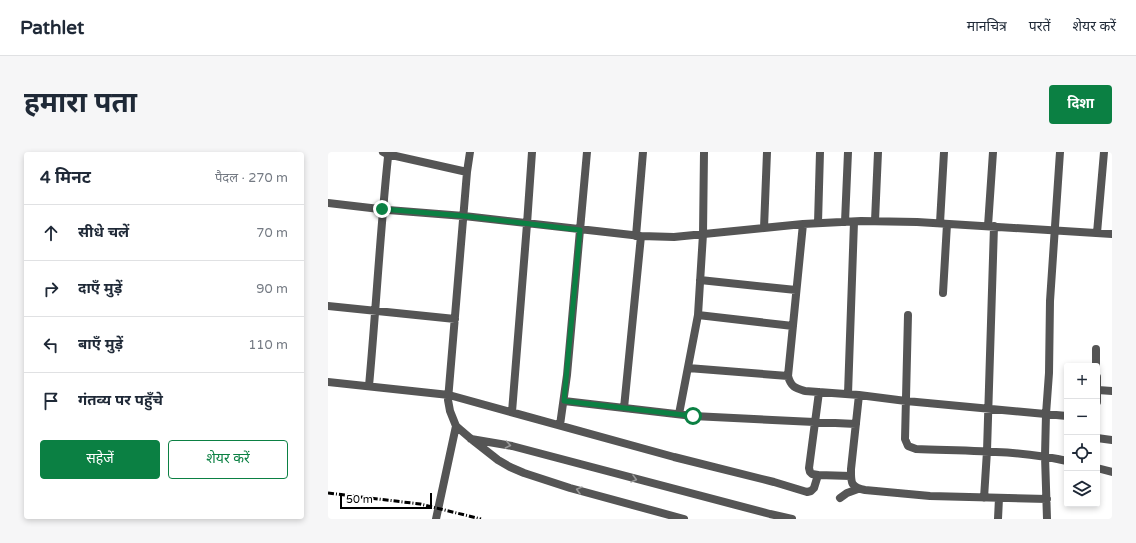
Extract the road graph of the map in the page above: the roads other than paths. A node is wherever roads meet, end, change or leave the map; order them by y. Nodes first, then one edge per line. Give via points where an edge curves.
1 (470, 152) edge
2 (532, 152) edge
3 (587, 152) edge
4 (643, 152) edge
5 (704, 152) edge
6 (767, 152) edge
7 (820, 152) edge
8 (848, 152) edge
9 (878, 152) edge
10 (944, 152) edge
11 (993, 152) edge
12 (1060, 152) edge
13 (1104, 152) edge
14 (385, 153) edge
15 (468, 172) junction
16 (328, 203) edge
17 (382, 209) junction
18 (464, 216) junction
19 (875, 221) junction
20 (845, 222) junction
21 (854, 222) junction
22 (818, 223) junction
23 (944, 223) junction
24 (527, 224) junction
25 (803, 224) junction
26 (991, 226) junction
27 (764, 228) junction
28 (580, 230) junction
29 (1055, 230) junction
30 (1097, 233) junction
31 (703, 234) junction
32 (1112, 234) edge
33 (639, 236) junction
34 (700, 280) junction
35 (796, 290) junction
36 (943, 293) dead end
37 (328, 306) edge
38 (376, 311) junction
39 (698, 315) junction
40 (908, 315) dead end
41 (455, 319) junction
42 (793, 326) junction
43 (1096, 349) dead end
44 (1096, 363) edge
45 (688, 368) junction
46 (788, 376) junction
47 (328, 382) edge
48 (369, 386) junction
49 (1100, 390) edge
50 (1112, 391) edge
51 (819, 392) junction
52 (848, 394) junction
53 (449, 395) junction
54 (859, 395) junction
55 (564, 401) junction
56 (906, 401) junction
57 (624, 408) junction
58 (988, 408) junction
59 (512, 412) junction
60 (679, 414) junction
61 (1046, 414) junction
62 (1064, 416) edge
63 (815, 422) junction
64 (856, 424) junction
65 (560, 425) junction
66 (456, 426) junction
67 (470, 438) junction
68 (1100, 438) edge
69 (1112, 440) edge
70 (987, 451) junction
71 (1045, 456) junction
72 (1064, 460) edge
73 (1100, 469) edge
74 (1112, 472) edge
75 (818, 475) junction
76 (851, 476) junction
77 (858, 489) junction
78 (840, 498) dead end
79 (984, 498) junction
80 (999, 498) junction
81 (1047, 499) junction
82 (436, 519) edge
83 (684, 519) edge
84 (792, 519) edge
85 (998, 519) edge
86 (1048, 519) edge

1 - 15 street
2 - 24 street
3 - 28 street
4 - 33 street
5 - 31 street
6 - 27 street
7 - 22 street
8 - 20 street
9 - 19 street
10 - 23 street
11 - 26 street
12 - 29 street
13 - 30 street
14 - 15 street
14 - 17 street via 388,157
15 - 18 street
16 - 17 street
17 - 18 street
17 - 38 street
18 - 24 street
18 - 41 street
19 - 21 street
19 - 23 street
20 - 21 street
20 - 22 street
21 - 52 street
22 - 25 street
23 - 26 street
23 - 36 street
24 - 28 street
24 - 59 street
25 - 27 street
25 - 35 street
26 - 29 street
26 - 58 street
27 - 31 street
28 - 33 street
28 - 55 street
29 - 30 street
29 - 61 street
30 - 32 street
31 - 33 street via 674,237
31 - 34 street
33 - 57 street
34 - 35 street
34 - 39 street
35 - 42 street
37 - 38 street
38 - 41 street
38 - 48 street
39 - 42 street
39 - 45 street
40 - 56 street
41 - 53 street
42 - 46 street
43 - 44 street
45 - 46 street
45 - 60 street
46 - 51 street via 790,384 796,389
47 - 48 street
48 - 53 street
49 - 50 street
51 - 52 street
51 - 63 street
52 - 54 street
53 - 59 street
53 - 66 street via 450,411
54 - 56 street
54 - 64 street
55 - 57 street
55 - 65 street
56 - 58 street
56 - 70 street via 905,439 908,446 916,449
57 - 60 street
58 - 61 street
58 - 70 street
59 - 65 street
60 - 63 street
61 - 62 street
61 - 71 street
63 - 64 street
63 - 75 street via 809,468 812,474
64 - 76 street
65 - 75 street via 807,492 814,488
66 - 67 street
66 - 82 street
83 -> 67 street via 524,473 498,460
67 -> 84 street via 512,446
68 - 69 street
70 - 71 street
70 - 79 street
71 - 72 street
71 - 81 street
73 - 74 street
75 - 76 street
76 - 77 street via 851,481
77 - 78 street
77 - 79 street
79 - 80 street
80 - 81 street
80 - 85 street
81 - 86 street

